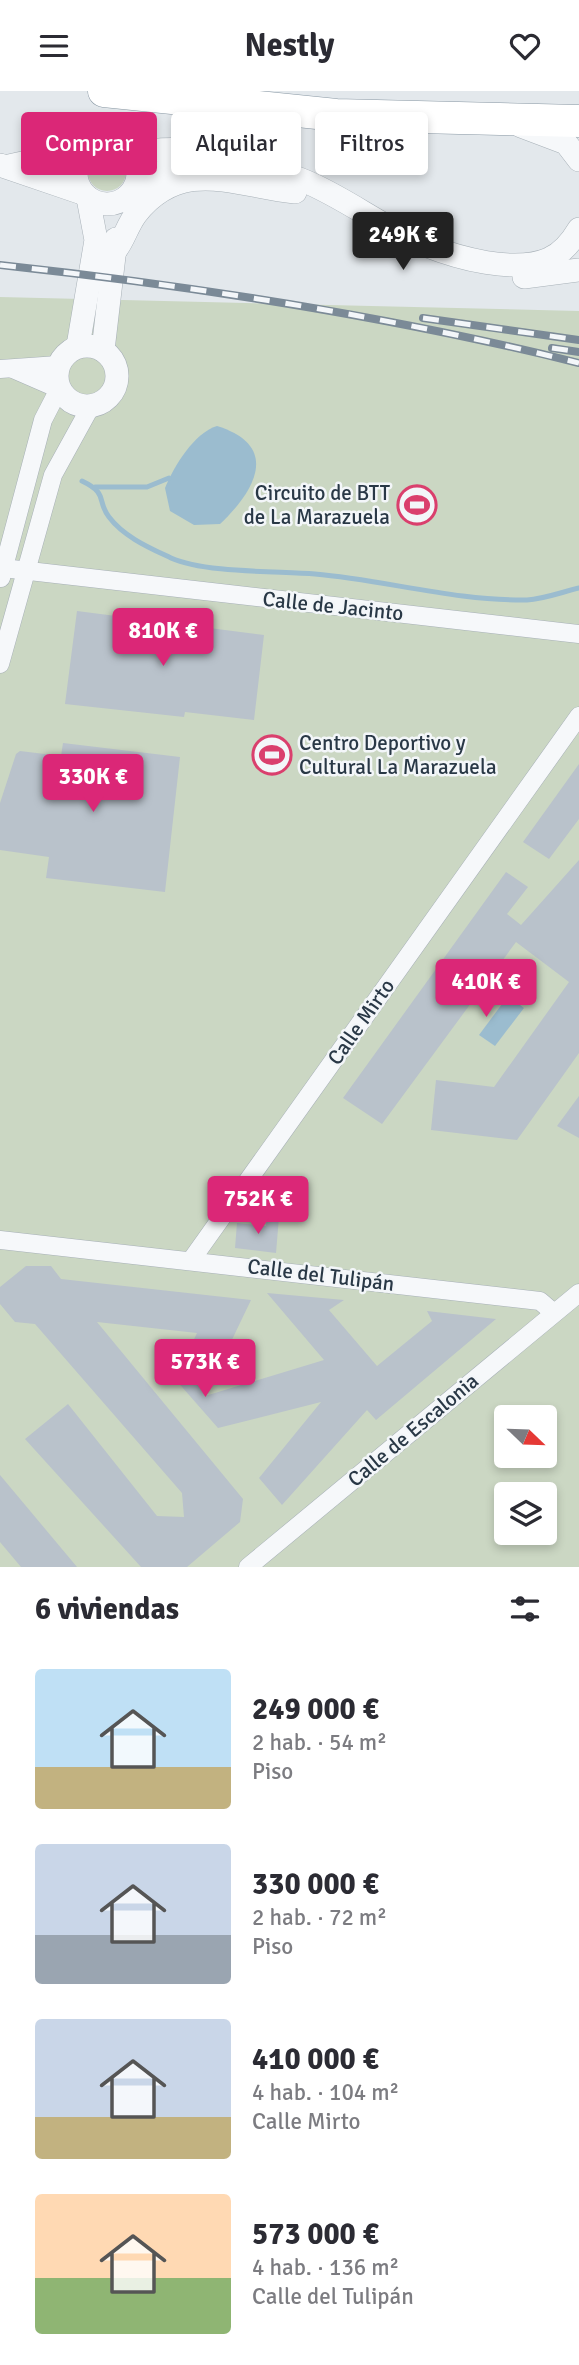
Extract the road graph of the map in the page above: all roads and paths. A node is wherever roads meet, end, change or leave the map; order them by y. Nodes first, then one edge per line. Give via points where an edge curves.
1 (104, 91) edge
2 (501, 121) junction
3 (579, 121) edge
4 (157, 151) edge
5 (579, 160) edge
6 (4, 166) edge
7 (77, 175) edge
8 (134, 175) edge
9 (131, 190) junction
10 (295, 192) junction
11 (85, 195) junction
12 (579, 229) edge
13 (115, 251) junction
14 (579, 270) edge
15 (78, 347) junction
16 (103, 350) junction
17 (58, 365) junction
18 (7, 369) edge
19 (59, 389) junction
20 (91, 406) junction
21 (26, 572) junction
22 (1, 574) edge
23 (579, 634) edge
24 (0, 664) edge
25 (579, 716) edge
26 (0, 1240) edge
27 (192, 1259) junction
28 (579, 1293) edge
29 (554, 1313) junction
30 (248, 1567) edge

1 - 2 highway via 335,115
2 - 3 highway
2 - 5 street via 566,143
4 - 12 street via 211,153 271,168 424,244 472,259 517,264 549,259 569,244
6 - 11 street
7 - 11 street
8 - 9 street
9 - 10 street via 178,165 243,172
9 - 11 street via 107,204
9 - 13 street
10 - 13 street via 229,179 180,181 136,213
10 - 14 street via 421,256 478,274 533,277
11 - 15 street via 96,240
13 - 16 street
15 - 16 street
15 - 17 street
16 - 20 street via 117,377 109,396
17 - 18 street
17 - 19 street
18 - 19 street
19 - 20 street via 69,401
19 - 22 street via 43,420
20 - 21 street via 53,475
21 - 22 street, Calle de Jacinto
21 - 23 street, Calle de Jacinto
21 - 24 street
25 - 27 street, Calle Mirto
26 - 27 street, Calle del Tulipán
27 - 29 street, Calle del Tulipán via 540,1301
28 - 29 street, Calle de Escalonia
29 - 30 street, Calle de Escalonia

